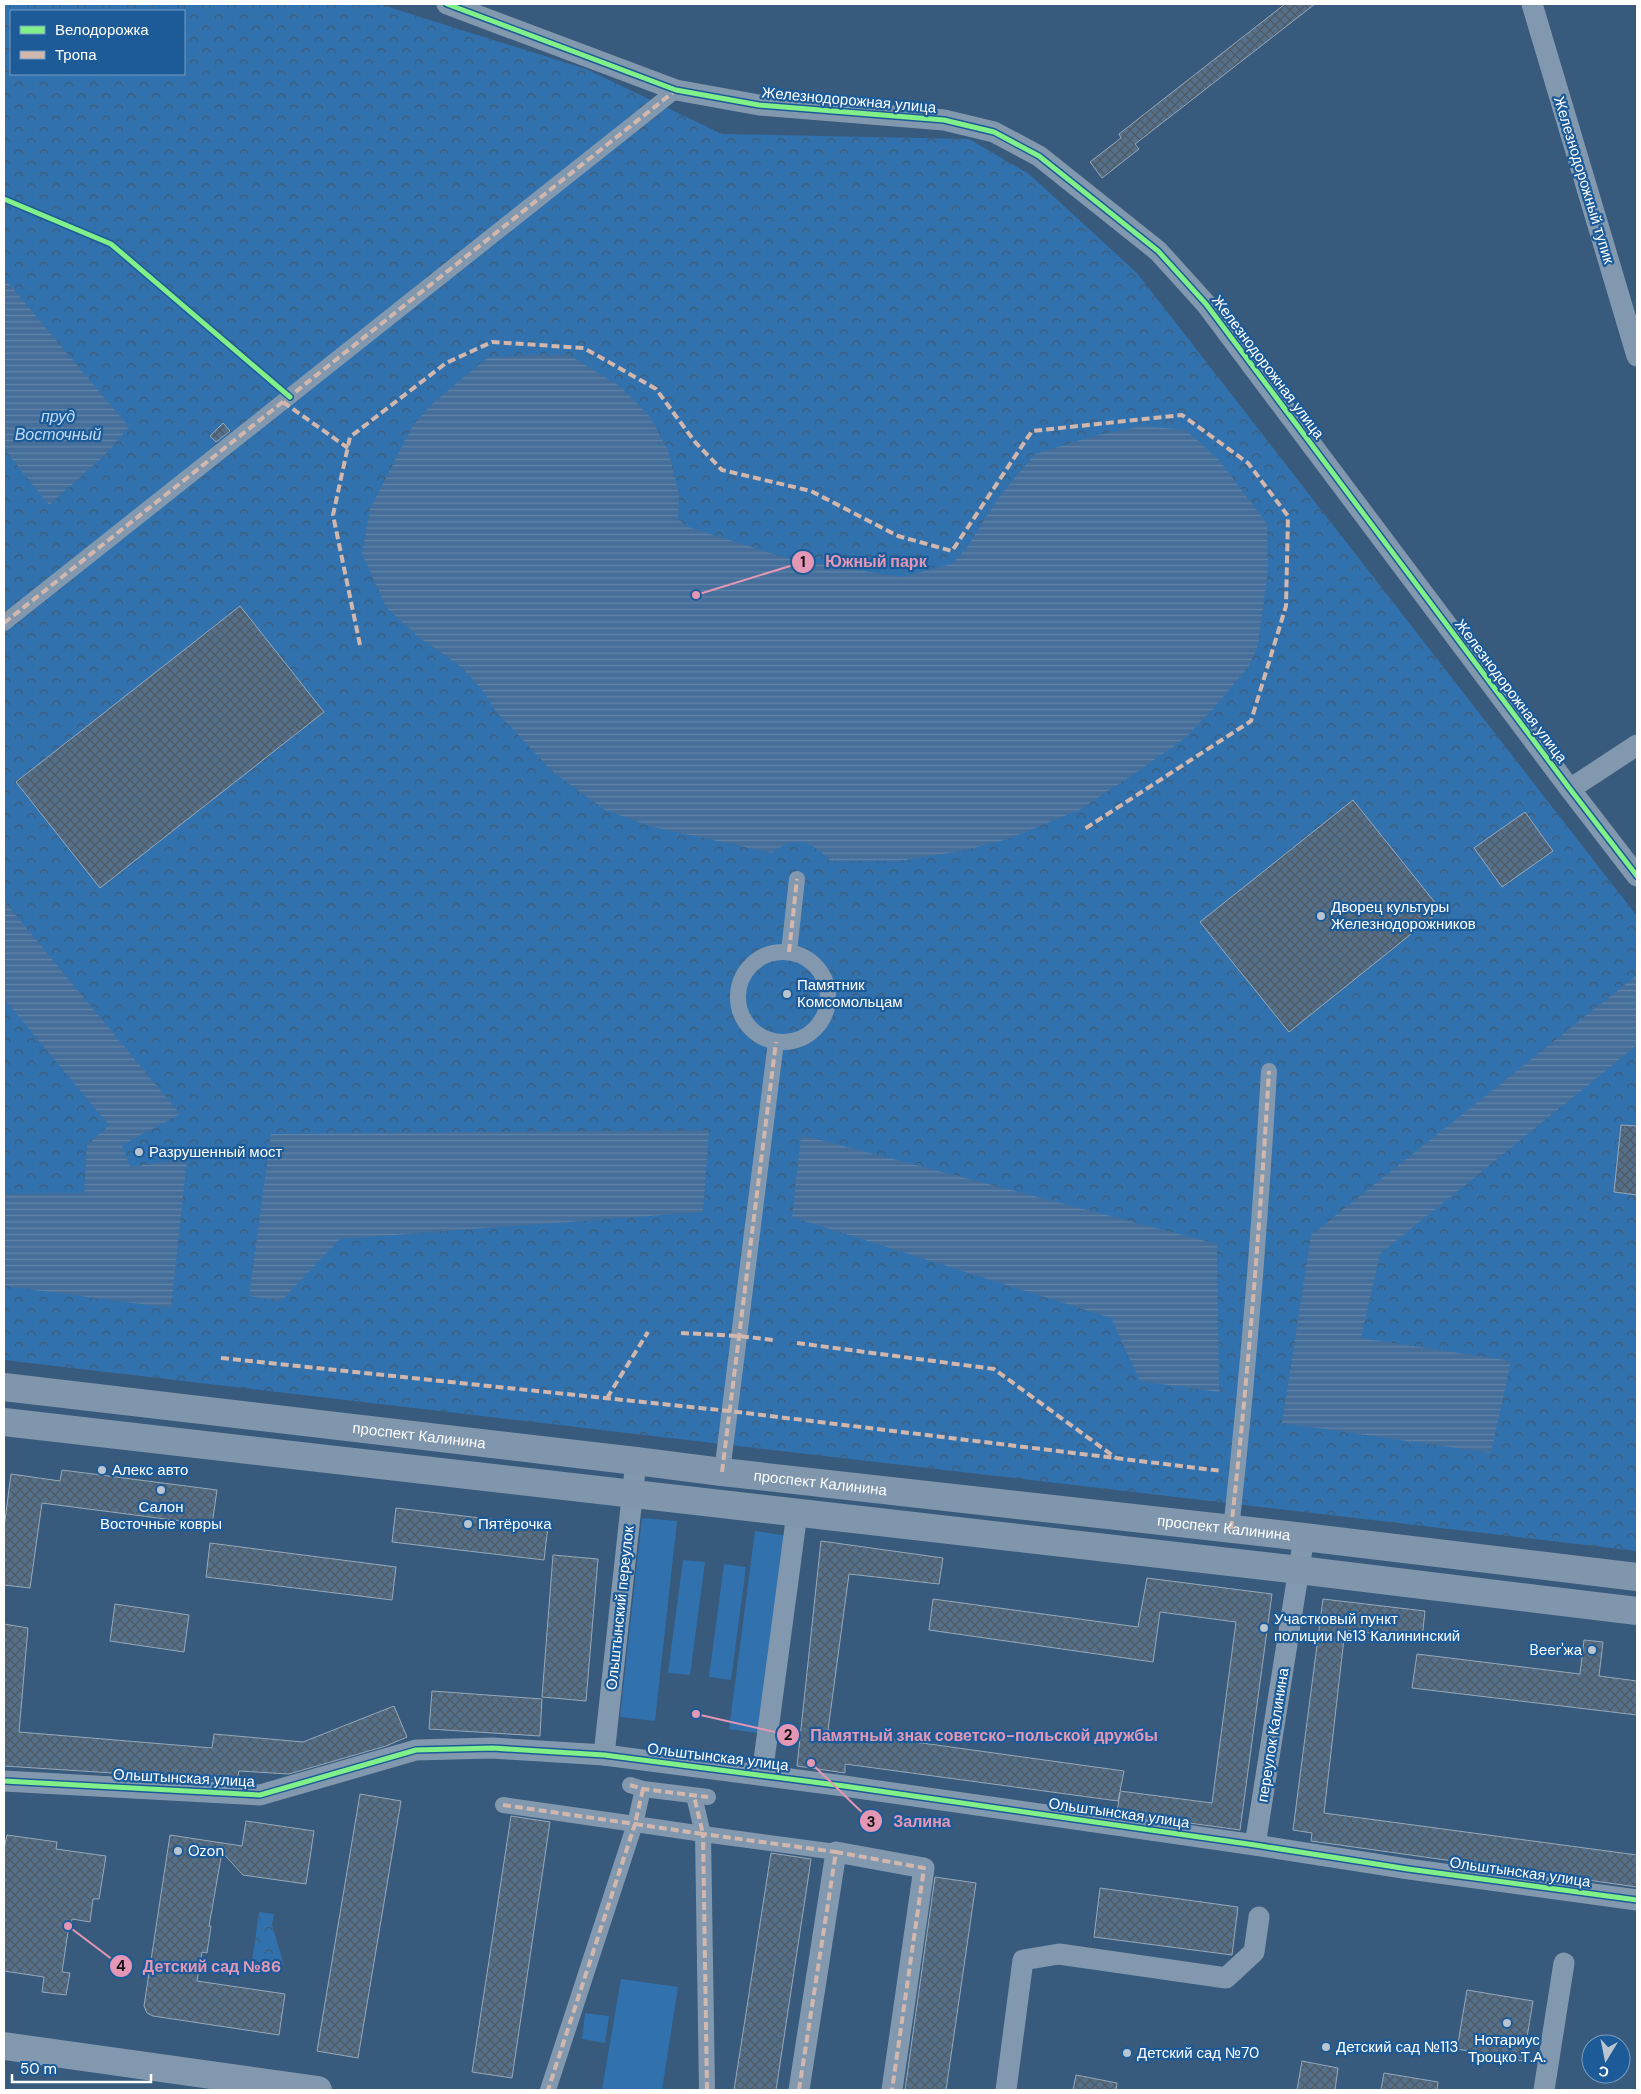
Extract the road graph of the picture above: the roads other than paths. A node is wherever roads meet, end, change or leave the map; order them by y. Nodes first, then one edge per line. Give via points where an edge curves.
1 (447, 4) edge
2 (1532, 4) edge
3 (676, 90) junction
4 (1637, 356) edge
5 (4, 623) edge
6 (1637, 745) edge
7 (1570, 789) junction
8 (1637, 876) edge
9 (797, 879) dead end
10 (789, 952) junction
11 (776, 1042) junction
12 (1269, 1071) dead end
13 (4, 1387) edge
14 (4, 1422) edge
15 (636, 1461) junction
16 (722, 1472) junction
17 (633, 1494) junction
18 (797, 1513) junction
19 (1231, 1529) junction
20 (1304, 1537) junction
21 (1300, 1570) junction
22 (1637, 1577) edge
23 (1637, 1611) edge
24 (604, 1755) junction
25 (762, 1775) junction
26 (4, 1781) edge
27 (504, 1806) dead end
28 (636, 1824) junction
29 (703, 1834) junction
30 (1256, 1845) junction
31 (836, 1852) junction
32 (1637, 1900) edge
33 (1259, 1917) dead end
34 (1564, 1963) dead end
35 (4, 2046) edge
36 (318, 2090) edge
37 (548, 2090) edge
38 (708, 2090) edge
39 (799, 2090) edge
40 (892, 2090) edge
41 (1006, 2090) edge
42 (1544, 2090) edge

1 - 3 street, Железнодорожная улица
2 - 4 street, Железнодорожный тупик
3 - 5 street
3 - 7 street, Железнодорожная улица via 759,105 944,120 994,132 1038,156 1158,251 1206,304
6 - 7 street
7 - 8 street, Железнодорожная улица
9 - 10 street
10 - 11 street via 776,952 753,963 742,978 737,997 739,1010 749,1026 764,1038
10 - 11 street via 800,955 819,970 828,991 827,1003 821,1020 810,1033 800,1039
11 - 16 street
12 - 19 street via 1260,1226 1242,1441
13 - 15 main road, проспект Калинина
14 - 17 main road
15 - 16 main road, проспект Калинина
15 - 17 street, Ольштынский переулок
16 - 19 main road, проспект Калинина
17 - 18 main road
17 - 24 street, Ольштынский переулок
18 - 21 main road
18 - 25 street
19 - 20 main road, проспект Калинина
20 - 21 street, переулок Калинина
20 - 22 main road, проспект Калинина
21 - 23 main road
21 - 30 street, переулок Калинина
24 - 25 street, Ольштынская улица
24 - 26 street, Ольштынская улица via 492,1748 416,1750 260,1795
25 - 30 street, Ольштынская улица
27 - 28 street
28 - 29 street
28 - 29 street via 636,1787 701,1796
28 - 37 street
29 - 31 street
29 - 38 street
30 - 32 street, Ольштынская улица via 1408,1870
31 - 39 street
31 - 40 street via 924,1868
33 - 41 street via 1254,1952 1226,1978 1059,1954 1024,1960
34 - 42 street
35 - 36 street

